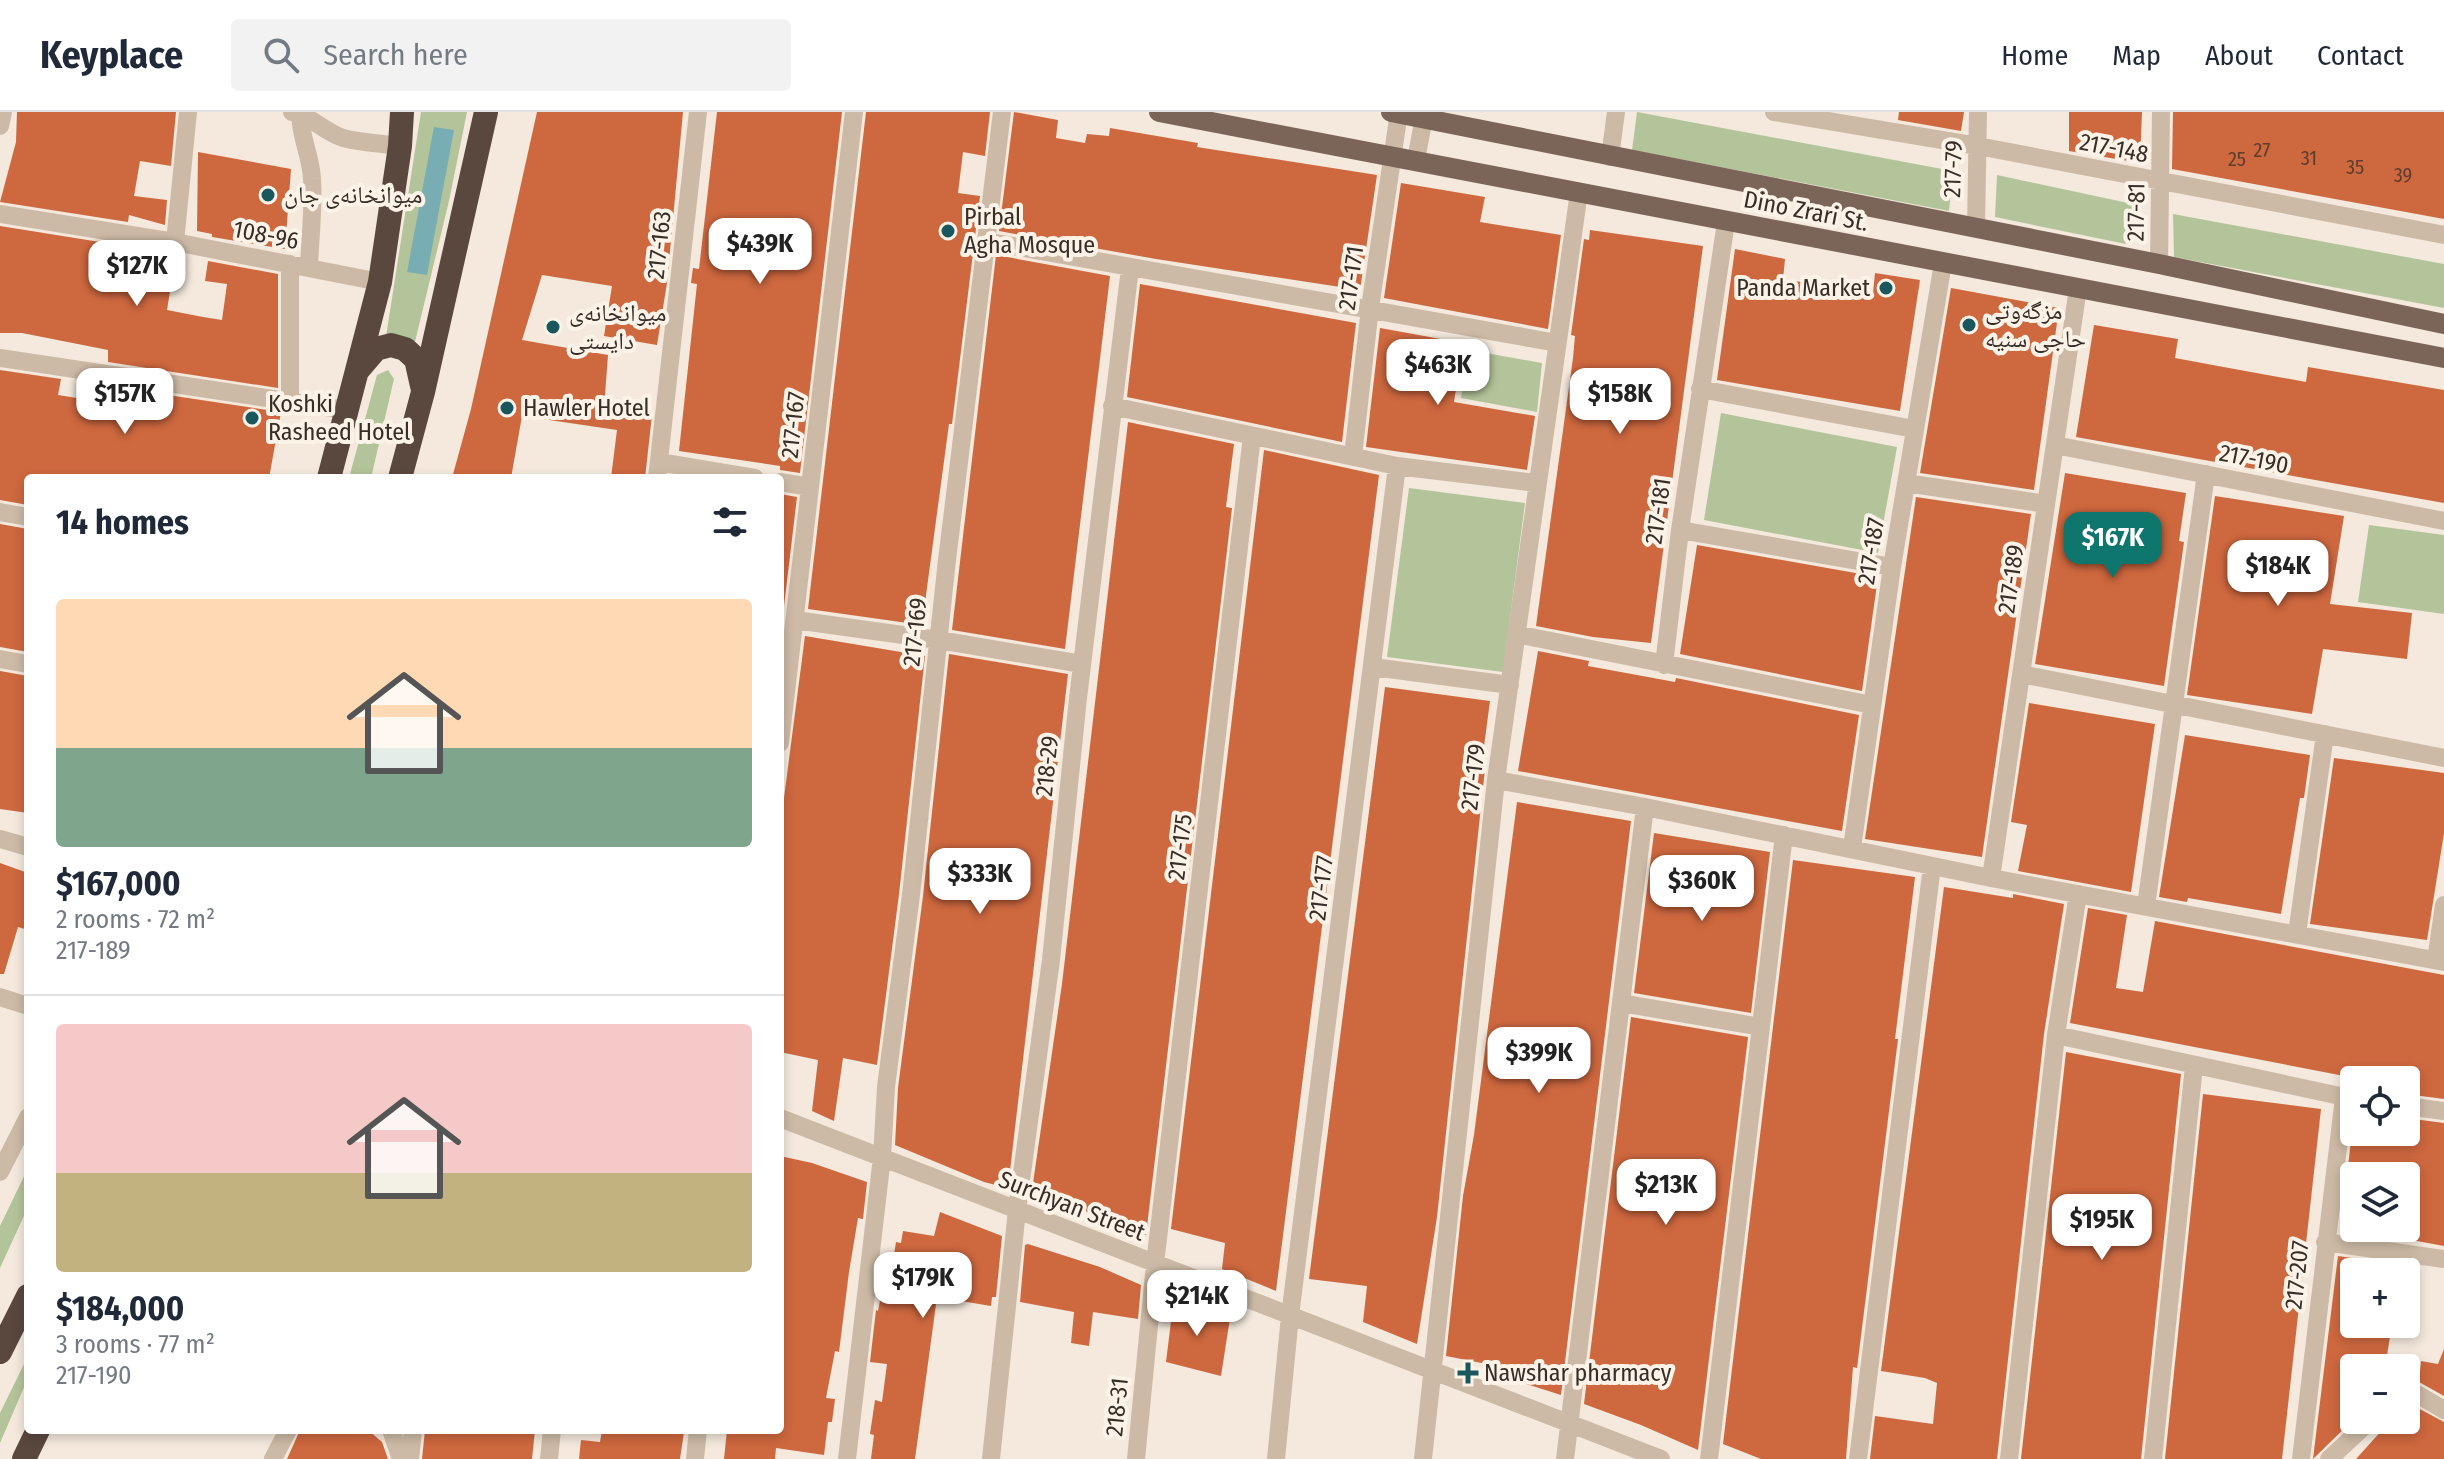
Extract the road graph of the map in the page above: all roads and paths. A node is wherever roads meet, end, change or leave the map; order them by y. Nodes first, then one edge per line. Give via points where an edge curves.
1 (3, 112) edge
2 (188, 112) edge
3 (402, 112) edge
4 (486, 112) edge
5 (698, 112) edge
6 (854, 112) edge
7 (1002, 112) edge
8 (1159, 112) edge
9 (1396, 112) edge
10 (1774, 112) edge
11 (1978, 112) edge
12 (2161, 112) edge
13 (297, 113) edge
14 (1615, 113) edge
15 (1424, 115) edge
16 (0, 126) edge
17 (400, 146) junction
18 (1978, 146) junction
19 (1393, 156) junction
20 (1610, 157) junction
21 (1416, 160) junction
22 (2160, 181) junction
23 (1579, 192) junction
24 (0, 214) edge
25 (1726, 222) junction
26 (1976, 228) junction
27 (2444, 235) edge
28 (985, 241) junction
29 (175, 242) junction
30 (1943, 263) junction
31 (290, 264) junction
32 (2159, 264) junction
33 (309, 267) junction
34 (1130, 268) junction
35 (380, 282) junction
36 (2078, 288) junction
37 (1370, 308) junction
38 (2444, 324) edge
39 (1557, 343) junction
40 (0, 358) edge
41 (2444, 358) edge
42 (358, 370) junction
43 (1700, 389) junction
44 (423, 392) junction
45 (290, 404) junction
46 (1112, 406) junction
47 (346, 410) junction
48 (1914, 429) junction
49 (1252, 436) junction
50 (2055, 445) junction
51 (1353, 456) junction
52 (1397, 466) junction
53 (658, 470) edge
54 (330, 474) edge
55 (401, 474) edge
56 (706, 474) edge
57 (2206, 474) junction
58 (784, 483) edge
59 (1536, 483) junction
60 (1906, 483) junction
61 (810, 487) junction
62 (2046, 504) junction
63 (0, 512) edge
64 (24, 516) edge
65 (2444, 521) edge
66 (1680, 530) junction
67 (1892, 567) junction
68 (795, 620) junction
69 (1516, 634) junction
70 (939, 640) junction
71 (0, 659) edge
72 (24, 663) edge
73 (1082, 664) junction
74 (1664, 665) junction
75 (1373, 667) junction
76 (2021, 674) junction
77 (1510, 685) junction
78 (2174, 704) junction
79 (1872, 705) junction
80 (784, 710) edge
81 (2325, 734) junction
82 (2444, 758) edge
83 (1496, 780) junction
84 (1645, 807) junction
85 (1784, 835) junction
86 (0, 839) edge
87 (24, 846) edge
88 (1852, 848) junction
89 (1932, 866) junction
90 (1991, 878) junction
91 (2078, 894) junction
92 (2444, 905) edge
93 (2146, 906) junction
94 (2297, 934) junction
95 (2440, 961) edge
96 (0, 997) edge
97 (1621, 1003) junction
98 (24, 1005) edge
99 (1761, 1027) junction
100 (2056, 1035) junction
101 (2194, 1066) junction
102 (2340, 1096) edge
103 (2420, 1108) edge
104 (2444, 1111) edge
105 (784, 1120) edge
106 (24, 1124) edge
107 (2341, 1146) edge
108 (882, 1157) junction
109 (2, 1161) edge
110 (1017, 1210) junction
111 (2325, 1242) junction
112 (2444, 1259) edge
113 (1155, 1264) junction
114 (24, 1304) edge
115 (1290, 1316) junction
116 (0, 1352) edge
117 (1432, 1371) junction
118 (2420, 1396) edge
119 (2444, 1410) edge
120 (1569, 1424) junction
121 (36, 1434) edge
122 (286, 1434) edge
123 (392, 1434) edge
124 (413, 1434) edge
125 (552, 1434) edge
126 (698, 1434) edge
127 (2356, 1434) edge
128 (24, 1459) edge
129 (273, 1459) edge
130 (401, 1459) edge
131 (410, 1459) edge
132 (549, 1459) edge
133 (695, 1459) edge
134 (847, 1459) edge
135 (991, 1459) edge
136 (1136, 1459) edge
137 (1276, 1459) edge
138 (1423, 1459) edge
139 (1565, 1459) edge
140 (1661, 1459) edge
141 (1709, 1459) edge
142 (1858, 1459) edge
143 (2009, 1459) edge
144 (2153, 1459) edge
145 (2301, 1459) edge
146 (2329, 1459) edge

1 - 16 street
2 - 29 street
3 - 17 highway
4 - 44 highway
5 - 53 street, 217-163
6 - 61 street, 217-167
7 - 28 street, 217-169
8 - 19 main road, Dino Zrari St.
9 - 15 main road, Dino Zrari St.
9 - 19 street, 217-171
10 - 18 street, 217-148
11 - 18 street, 217-79
12 - 22 street, 217-81
13 - 17 street via 344,138
13 - 33 street via 312,180
14 - 20 street
15 - 20 main road, Dino Zrari St.
15 - 21 street
17 - 35 highway
18 - 22 street, 217-148
18 - 26 street, 217-79
19 - 21 main road, Dino Zrari St.
19 - 37 street, 217-171
20 - 26 main road, Dino Zrari St.
21 - 23 main road, Dino Zrari St.
22 - 27 street, 217-148
22 - 32 street, 217-81
23 - 25 main road, Dino Zrari St.
23 - 39 street, 217-179
24 - 29 street, 108-96
25 - 30 main road, Dino Zrari St.
25 - 43 street, 217-181
26 - 32 main road, Dino Zrari St.
28 - 34 street
28 - 70 street, 217-169
29 - 31 street, 108-96
30 - 36 main road, Dino Zrari St.
30 - 48 street, 217-187
31 - 33 street, 108-96
31 - 45 street
32 - 38 main road, Dino Zrari St.
33 - 35 street, 108-96
34 - 37 street
34 - 46 street, 218-29
35 - 42 highway
36 - 41 main road, Dino Zrari St.
36 - 50 street, 217-189
37 - 39 street
37 - 51 street, 217-171
39 - 59 street, 217-179
40 - 45 street
42 - 44 highway via 376,349 405,349 416,359
42 - 47 highway
43 - 48 street
43 - 66 street, 217-181
44 - 55 highway
45 - 47 street
46 - 49 street
46 - 73 street, 218-29
47 - 54 highway
48 - 60 street, 217-187
49 - 51 street
49 - 113 street, 217-175
50 - 57 street, 217-190
50 - 62 street, 217-189
51 - 52 street
52 - 59 street
52 - 75 street, 217-177
53 - 56 street
57 - 65 street, 217-190
57 - 78 street
58 - 61 street
59 - 69 street, 217-179
60 - 62 street
60 - 67 street, 217-187
61 - 68 street, 217-167
62 - 76 street, 217-189
63 - 64 street
66 - 67 street
66 - 74 street, 217-181
67 - 79 street, 217-187
68 - 70 street
68 - 80 street, 217-167
69 - 74 street
69 - 77 street, 217-179
70 - 73 street
70 - 108 street, 217-169
71 - 72 street
73 - 110 street, 218-29
74 - 79 street
75 - 77 street
75 - 115 street, 217-177
76 - 78 street
76 - 90 street, 217-189
77 - 83 street, 217-179
78 - 81 street
78 - 93 street
79 - 88 street, 217-187
81 - 82 street
81 - 94 street
83 - 84 street
83 - 117 street, 217-179
84 - 85 street
84 - 97 street
85 - 88 street
85 - 99 street
86 - 87 street
88 - 89 street
89 - 90 street
89 - 142 street
90 - 91 street
91 - 93 street
91 - 100 street
92 - 95 street
93 - 94 street
94 - 95 street
96 - 98 street
97 - 99 street
97 - 120 street
99 - 141 street
100 - 101 street
100 - 143 street
101 - 102 street
101 - 144 street
103 - 104 street
105 - 108 street, Surchyan Street
106 - 109 street
107 - 111 street, 217-207
108 - 110 street, Surchyan Street
108 - 134 street, 217-169
110 - 113 street, Surchyan Street
110 - 135 street, 218-29
111 - 112 street
111 - 145 street, 217-207
113 - 115 street, Surchyan Street
113 - 136 street, 218-31
114 - 116 highway
115 - 117 street, Surchyan Street
115 - 137 street, 217-177
117 - 120 street, Surchyan Street
117 - 138 street, 217-179
118 - 119 street
120 - 139 street
120 - 140 street, Surchyan Street
121 - 128 highway
122 - 129 street
123 - 130 street
124 - 131 street
125 - 132 street
126 - 133 street
127 - 146 street

